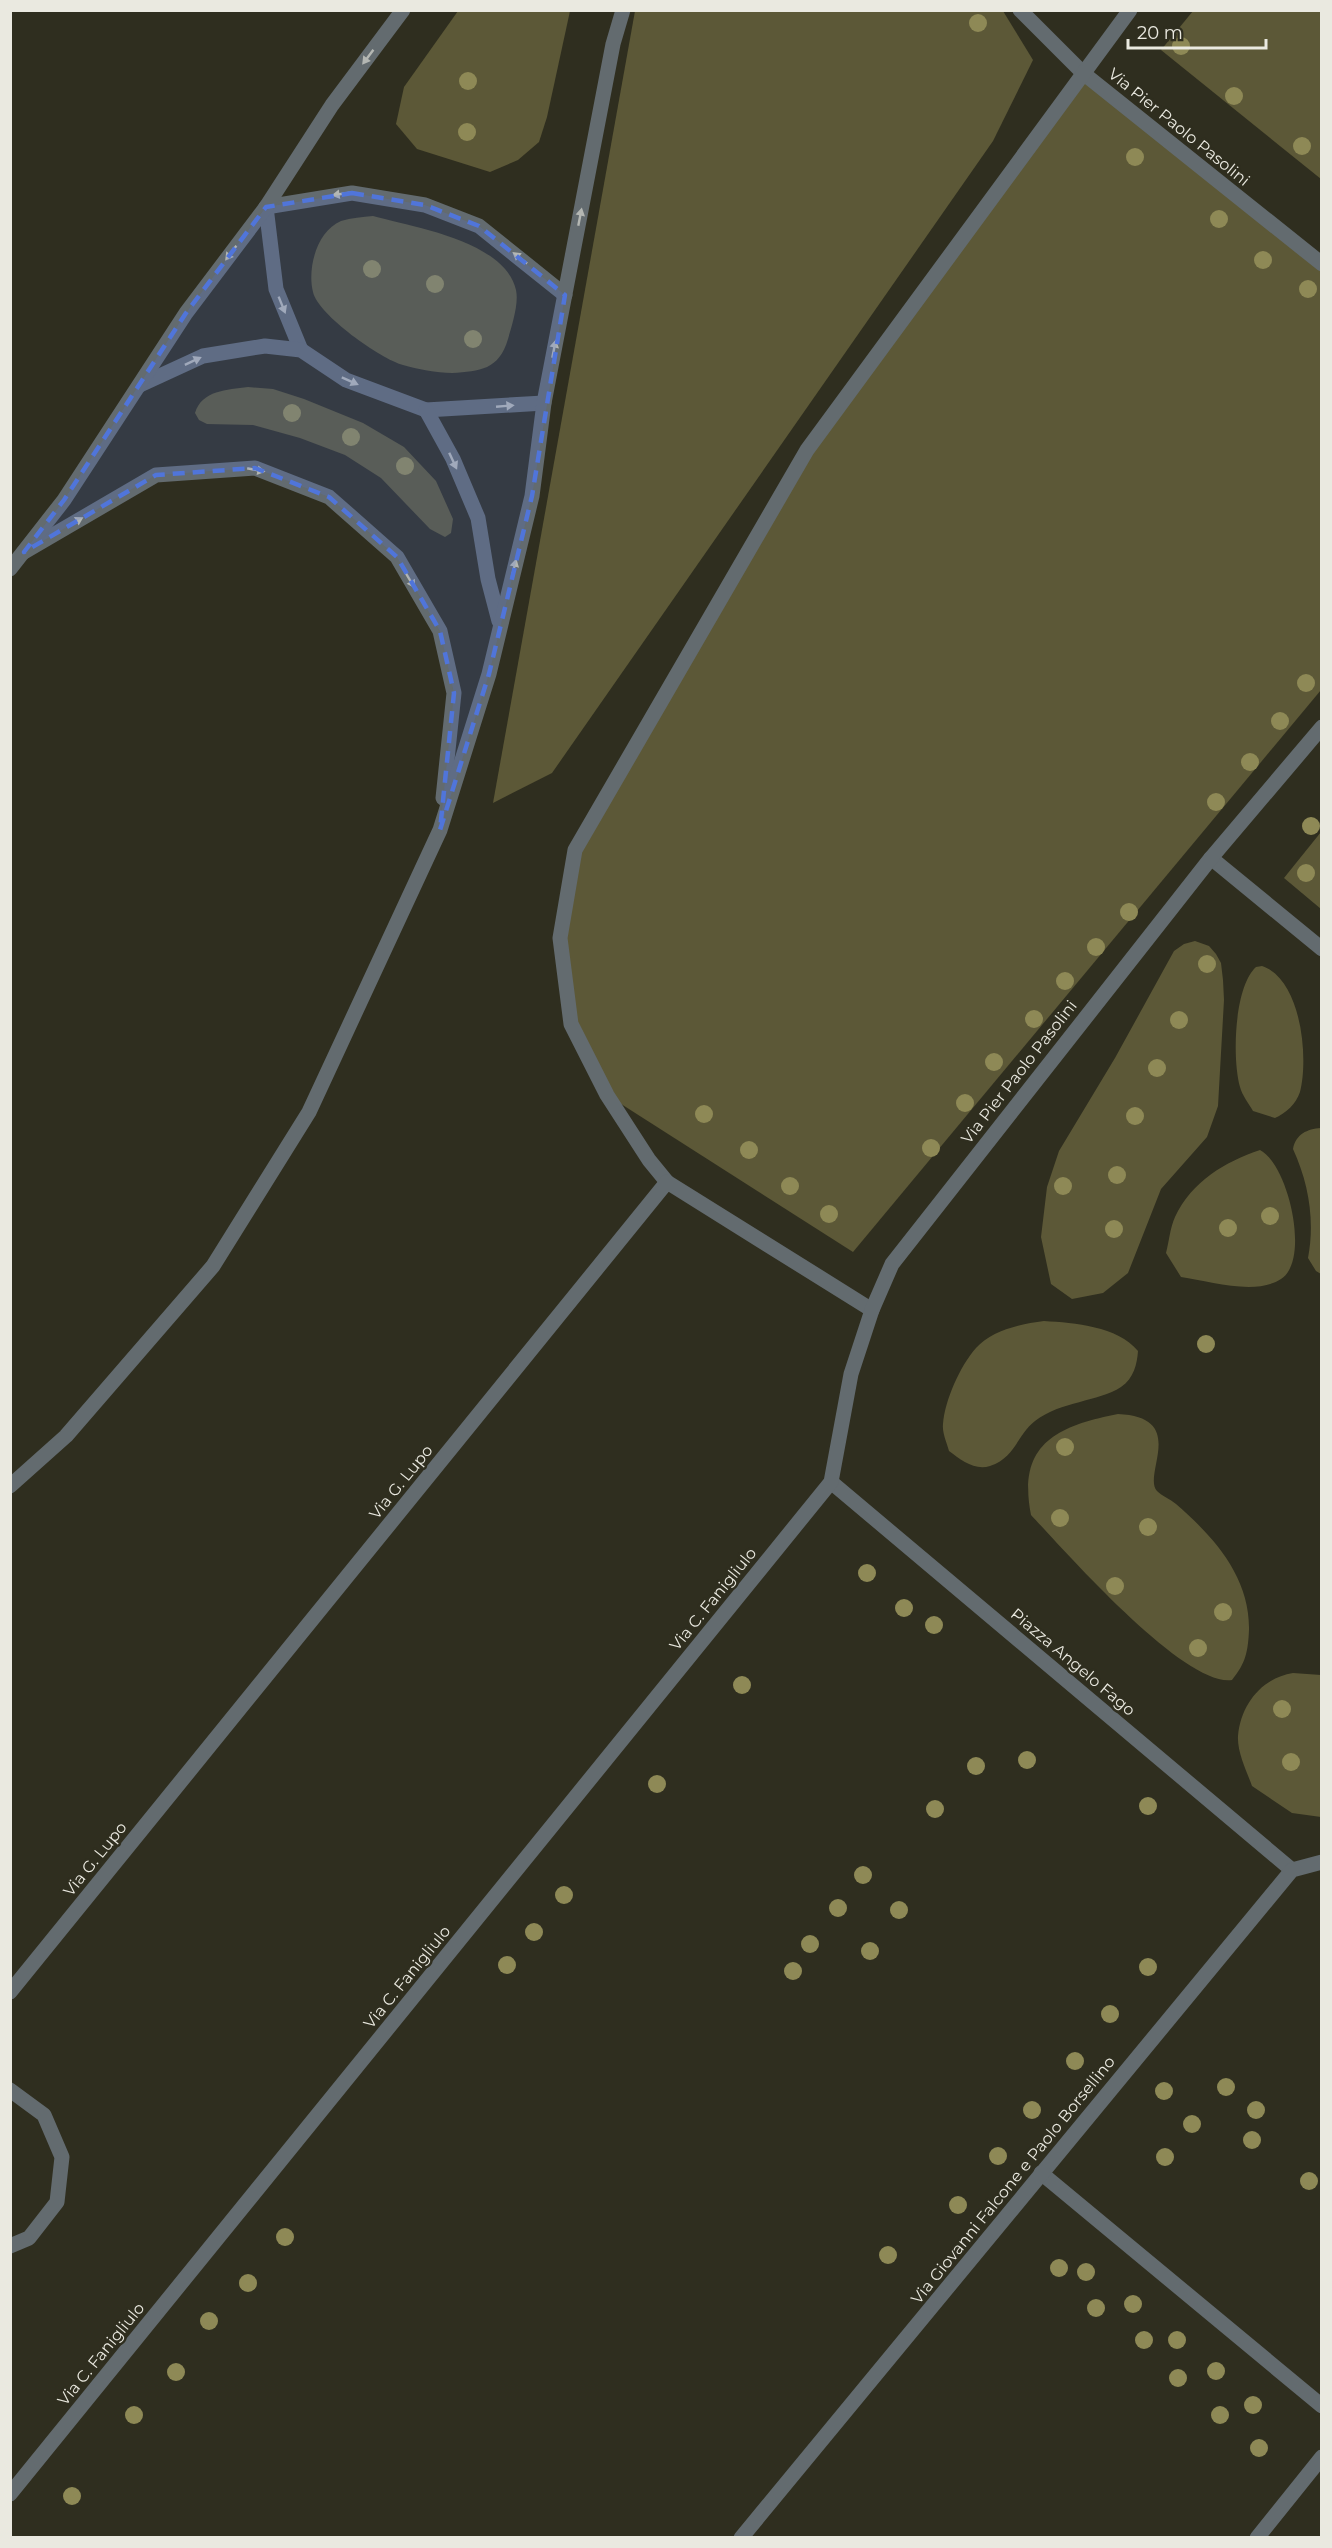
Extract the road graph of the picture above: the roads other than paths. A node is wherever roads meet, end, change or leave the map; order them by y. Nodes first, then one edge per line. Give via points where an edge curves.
1 (403, 10) edge
2 (623, 10) edge
3 (1020, 10) edge
4 (1130, 10) edge
5 (1083, 73) junction
6 (266, 207) junction
7 (1322, 264) edge
8 (565, 295) junction
9 (300, 350) junction
10 (140, 385) junction
11 (544, 403) junction
12 (426, 410) junction
13 (24, 552) junction
14 (10, 569) edge
15 (500, 624) junction
16 (1322, 727) edge
17 (440, 830) junction
18 (1211, 858) junction
19 (1322, 948) edge
20 (667, 1182) junction
21 (872, 1310) junction
22 (831, 1482) junction
23 (10, 1486) edge
24 (1322, 1862) edge
25 (1292, 1870) junction
26 (10, 1992) edge
27 (10, 2090) edge
28 (1041, 2173) junction
29 (10, 2246) edge
30 (1322, 2406) edge
31 (1322, 2457) edge
32 (10, 2494) edge
33 (741, 2538) edge
34 (1257, 2538) edge

1 -> 6 street via 332,105
8 -> 2 street via 613,44
3 - 5 street, Via Pier Paolo Pasolini
4 - 5 street
5 - 7 street, Via Pier Paolo Pasolini
5 - 20 street via 807,450 575,850 560,938 571,1024 607,1095 648,1160
8 -> 6 street via 479,226 425,205 352,193
6 -> 9 street via 276,289
6 -> 10 street via 186,313
11 -> 8 street
10 -> 9 street via 203,356 265,346
9 -> 12 street via 346,381
10 - 13 street via 64,500
12 -> 11 street
15 -> 11 street via 532,496
12 -> 15 street via 453,459 478,518
13 - 14 street
13 -> 17 street via 156,475 255,468 329,497 397,557 440,631 454,693
15 - 17 street via 489,674
16 - 18 street, Via Pier Paolo Pasolini
17 - 23 street via 309,1112 213,1266 66,1436
18 - 19 street
18 - 21 street, Via Pier Paolo Pasolini via 892,1263
20 - 21 street
20 - 26 street, Via G. Lupo
21 - 22 street, Via Pier Paolo Pasolini via 851,1374
22 - 25 street, Piazza Angelo Fago
22 - 32 street, Via C. Fanigliulo
24 - 25 street
25 - 28 street, Via Giovanni Falcone e Paolo Borsellino
27 - 29 street via 45,2115 62,2157 57,2202 29,2238
28 - 30 street
28 - 33 street, Via Giovanni Falcone e Paolo Borsellino
31 - 34 street

